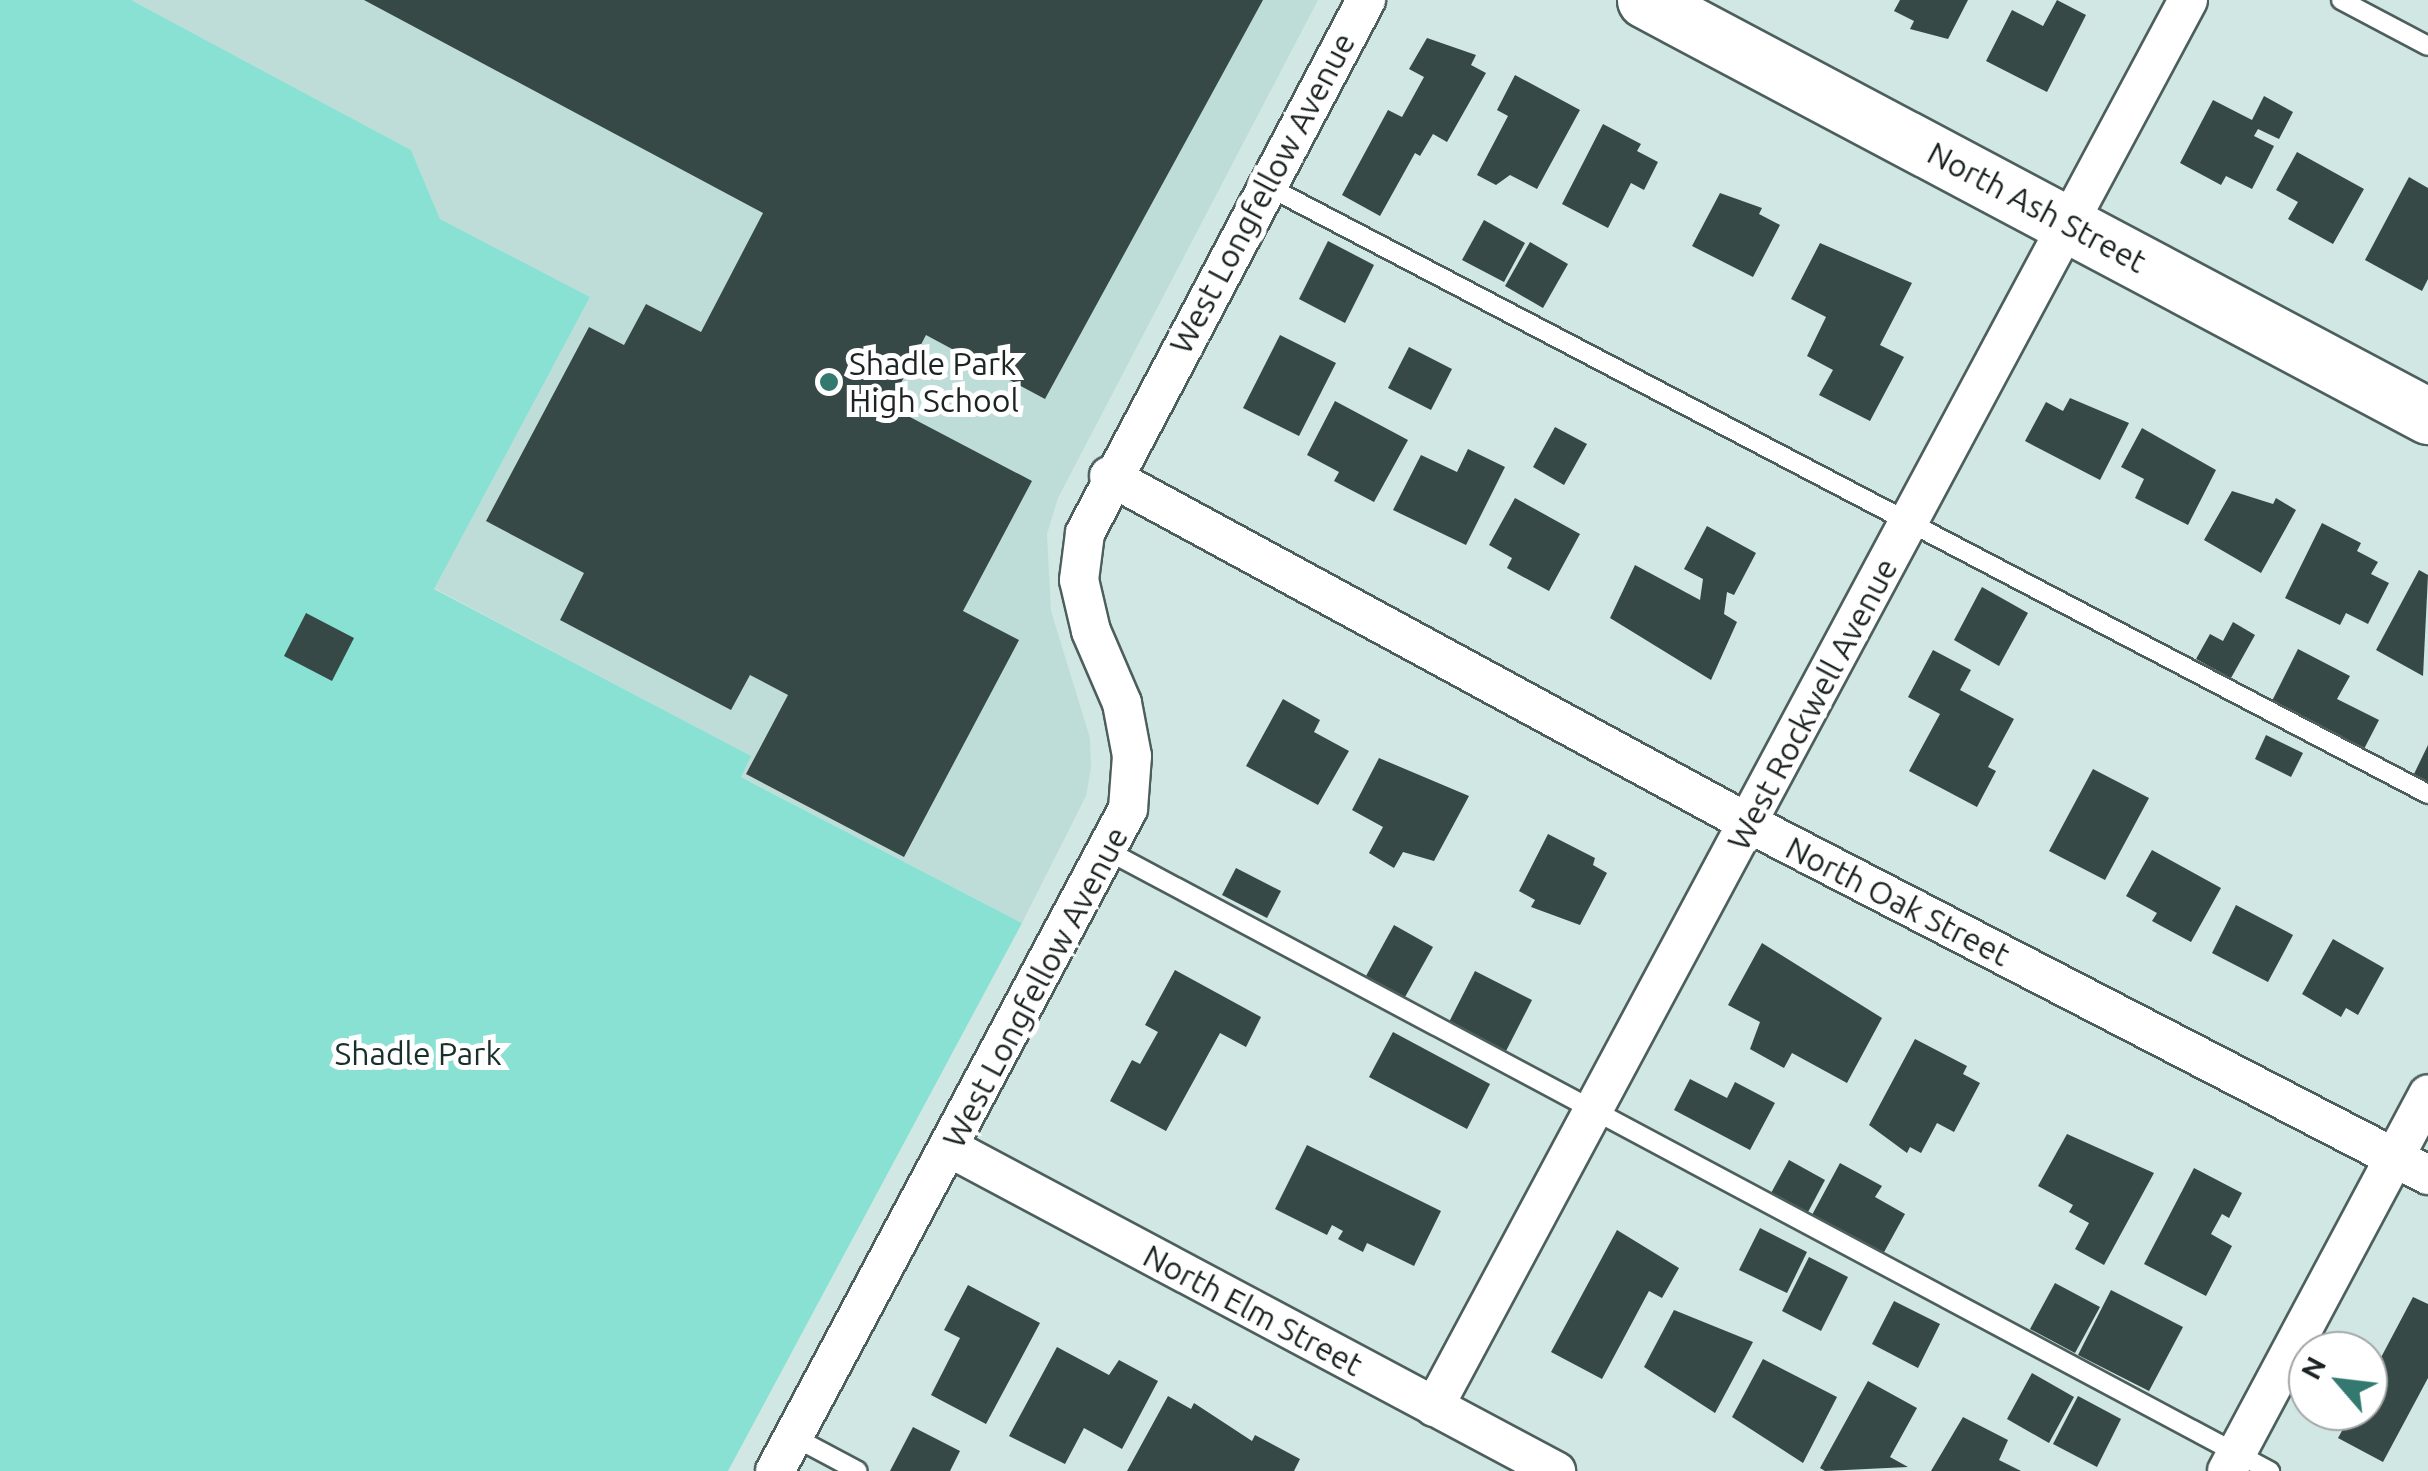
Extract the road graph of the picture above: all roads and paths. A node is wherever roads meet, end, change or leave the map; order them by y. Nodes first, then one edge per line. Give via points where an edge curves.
1 (1366, 0) edge
2 (1645, 0) edge
3 (2188, 0) edge
4 (2341, 0) edge
5 (2428, 46) edge
6 (1267, 186) junction
7 (2070, 224) junction
8 (2428, 416) edge
9 (1109, 476) junction
10 (1911, 519) junction
11 (2428, 794) edge
12 (1748, 823) junction
13 (1110, 852) junction
14 (2428, 1094) edge
15 (1594, 1109) junction
16 (950, 1148) junction
17 (2394, 1157) junction
18 (2428, 1175) edge
19 (1434, 1407) junction
20 (794, 1436) junction
21 (2244, 1465) edge
22 (774, 1471) edge
23 (858, 1471) edge
24 (1556, 1471) edge

1 - 6 street, West Longfellow Avenue
2 - 7 main road, North Ash Street
3 - 7 street, West Rockwell Avenue
4 - 5 lane
6 - 9 street, West Longfellow Avenue
6 - 10 lane
7 - 8 main road, North Ash Street
7 - 10 street, West Rockwell Avenue
9 - 12 street, North Oak Street
9 - 13 street, West Longfellow Avenue via 1085,533 1079,580 1091,631 1122,703 1132,756 1128,810
10 - 11 lane
10 - 12 street, West Rockwell Avenue
12 - 15 street, West Rockwell Avenue
12 - 17 street, North Oak Street
13 - 15 lane
13 - 16 street, West Longfellow Avenue
14 - 17 street
15 - 19 street, West Rockwell Avenue
15 - 21 lane
16 - 19 street, North Elm Street
16 - 20 street, West Longfellow Avenue
17 - 18 street, North Oak Street
17 - 21 street
19 - 24 street, North Elm Street
20 - 22 street, West Longfellow Avenue
20 - 23 lane

